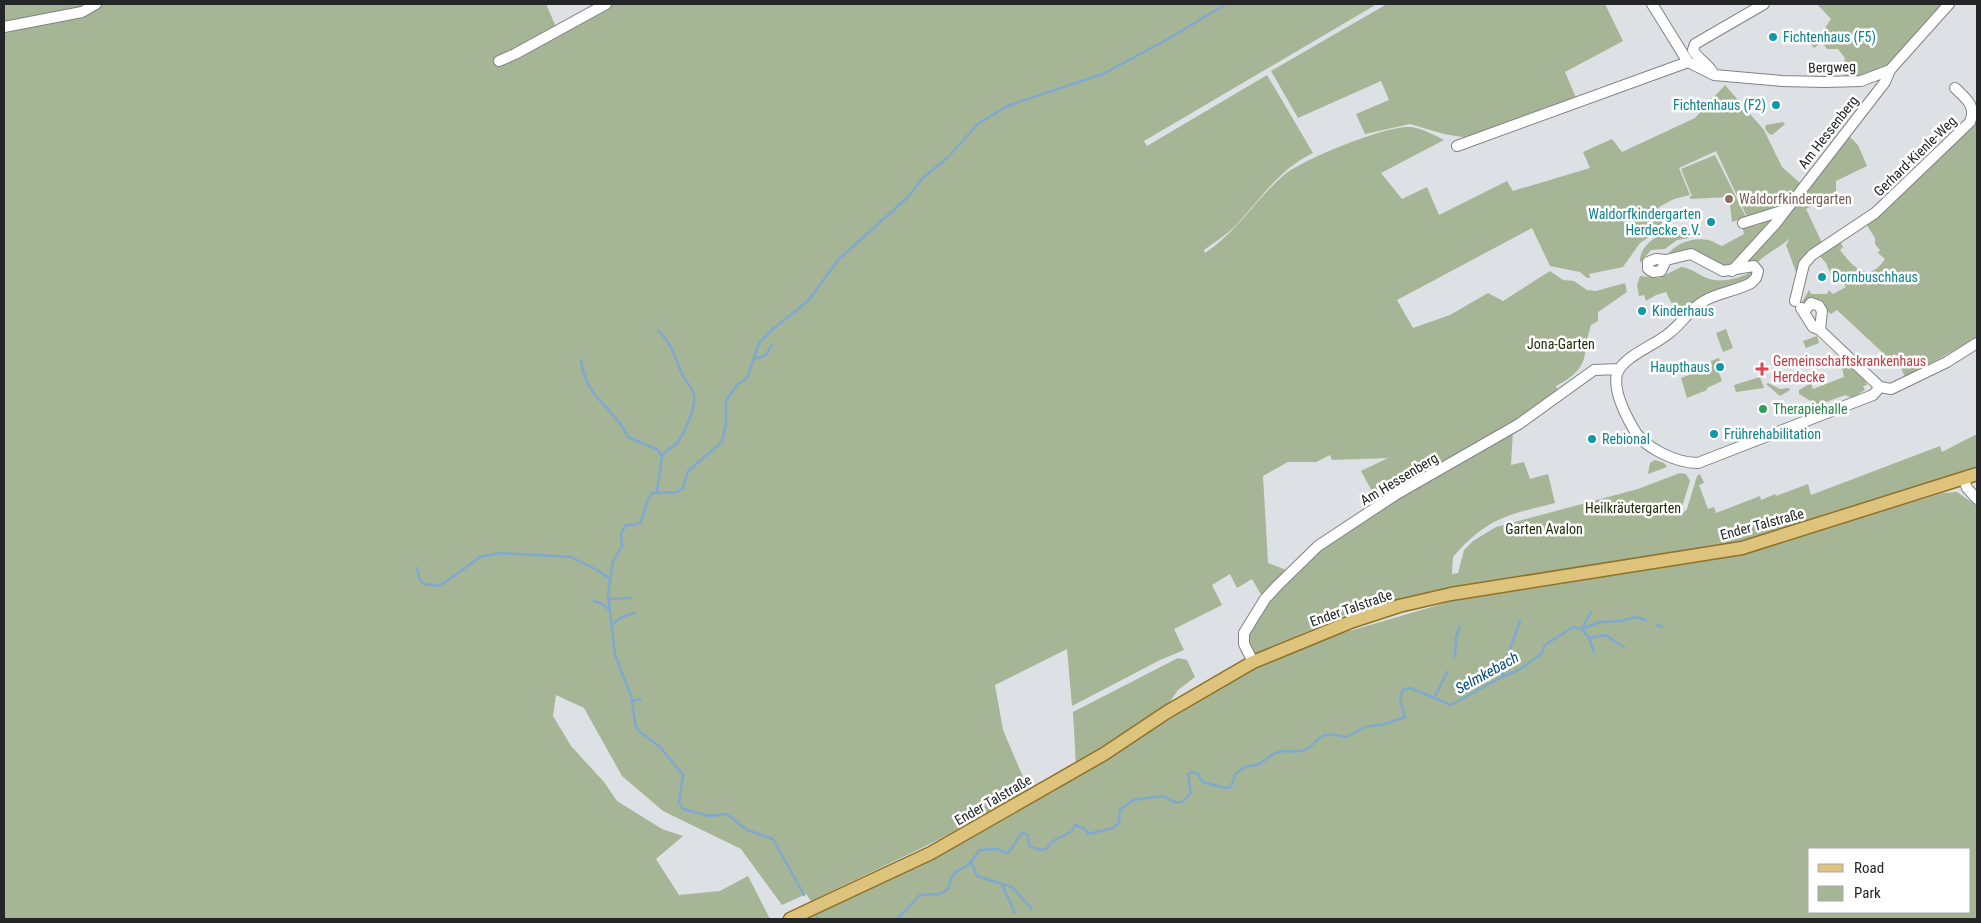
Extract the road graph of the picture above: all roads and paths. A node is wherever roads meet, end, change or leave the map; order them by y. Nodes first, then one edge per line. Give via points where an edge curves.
1 (96, 4) edge
2 (606, 4) edge
3 (1652, 4) edge
4 (1764, 4) edge
5 (1949, 4) edge
6 (4, 27) edge
7 (499, 61) dead end
8 (1688, 62) junction
9 (1890, 70) junction
10 (1714, 75) junction
11 (1955, 88) dead end
12 (1458, 146) dead end
13 (1785, 210) junction
14 (1743, 223) dead end
15 (1666, 260) dead end
16 (1732, 270) junction
17 (1804, 292) dead end
18 (1795, 301) junction
19 (1804, 312) junction
20 (1819, 327) junction
21 (1977, 343) edge
22 (1620, 369) junction
23 (1880, 387) junction
24 (1977, 474) edge
25 (1964, 480) junction
26 (1977, 499) edge
27 (1253, 662) junction
28 (790, 919) edge

1 - 6 street via 82,12
2 - 7 street
3 - 8 street
4 - 10 street via 1695,44 1693,50 1699,60 1709,64
5 - 9 street, Bergweg
8 - 10 street, Bergweg
8 - 12 street
9 - 10 street, Bergweg via 1872,78 1847,82 1793,82
9 - 13 street, Am Hessenberg via 1885,82
11 - 18 street, Gerhard-Kienle-Weg via 1972,106 1974,114 1970,122 1875,213 1812,255 1804,264
13 - 14 street
13 - 16 street, Am Hessenberg
15 - 16 street via 1692,254 1721,270
16 - 22 street via 1754,266 1758,271 1751,283 1689,310 1668,334
17 - 18 street
18 - 19 street
19 - 20 street via 1813,327
19 - 20 street via 1808,304 1817,304 1822,311
20 - 23 street
21 - 23 street via 1947,362 1891,389
22 - 23 street via 1618,387 1636,434 1651,446 1687,463 1698,464 1873,395
22 - 27 street, Am Hessenberg via 1594,370 1519,424 1395,495 1318,546 1265,599 1244,633 1244,644
24 - 25 main road, Ender Talstraße
25 - 26 street
25 - 27 main road, Ender Talstraße via 1742,548 1451,594 1399,606
27 - 28 main road, Ender Talstraße via 1167,712 1104,754 932,853

